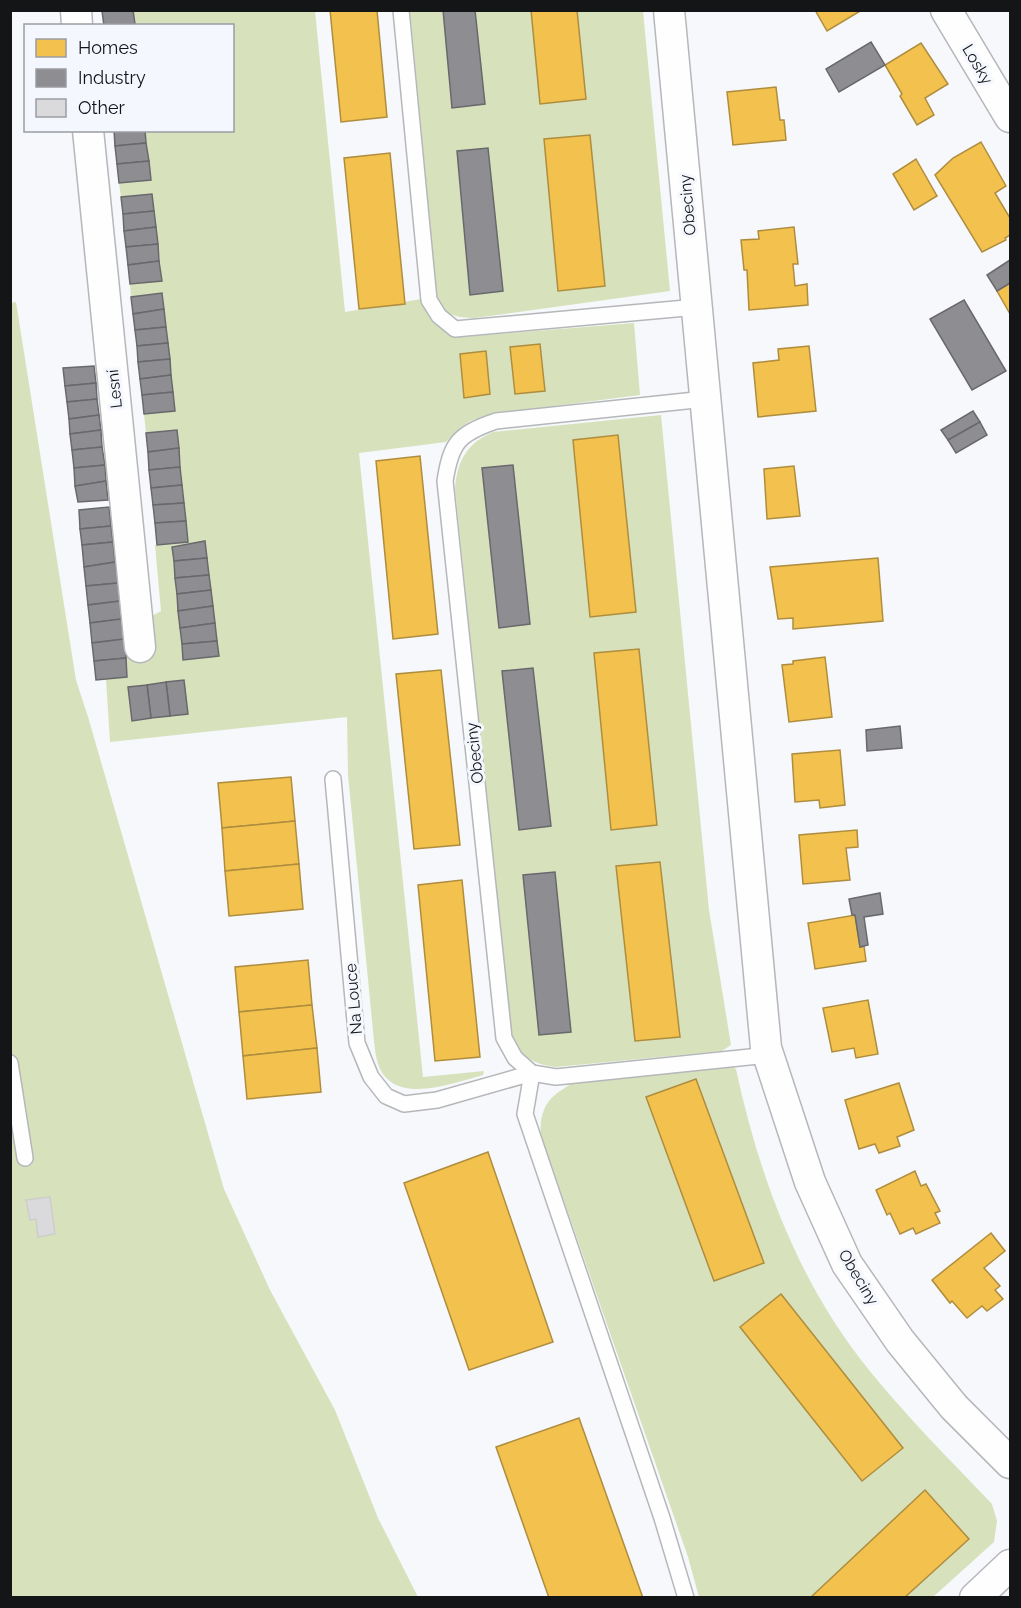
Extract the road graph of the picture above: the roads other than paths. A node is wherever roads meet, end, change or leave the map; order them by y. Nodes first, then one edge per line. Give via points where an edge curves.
1 (401, 10) edge
2 (669, 10) edge
3 (946, 10) edge
4 (1011, 117) edge
5 (88, 132) edge
6 (696, 307) junction
7 (705, 399) junction
8 (140, 647) dead end
9 (333, 779) dead end
10 (769, 1055) junction
11 (10, 1063) edge
12 (532, 1073) junction
13 (25, 1158) dead end
14 (1011, 1463) edge
15 (1011, 1565) edge
16 (686, 1598) edge
17 (975, 1598) edge

1 - 6 lane via 429,300 439,316 455,329
2 - 6 street, Obeciny
3 - 4 street, Losky
5 - 8 street, Lesní
6 - 7 street, Obeciny
7 - 10 street, Obeciny
7 - 12 lane, Obeciny via 496,421 468,433 449,455 445,481 504,1038 515,1058
9 - 12 lane, Na Louce via 357,1042 371,1077 386,1096 404,1104 437,1100
10 - 12 lane via 556,1077
10 - 14 street, Obeciny via 810,1182 847,1264 900,1341 954,1407
11 - 13 lane
12 - 16 lane via 525,1114
15 - 17 street

